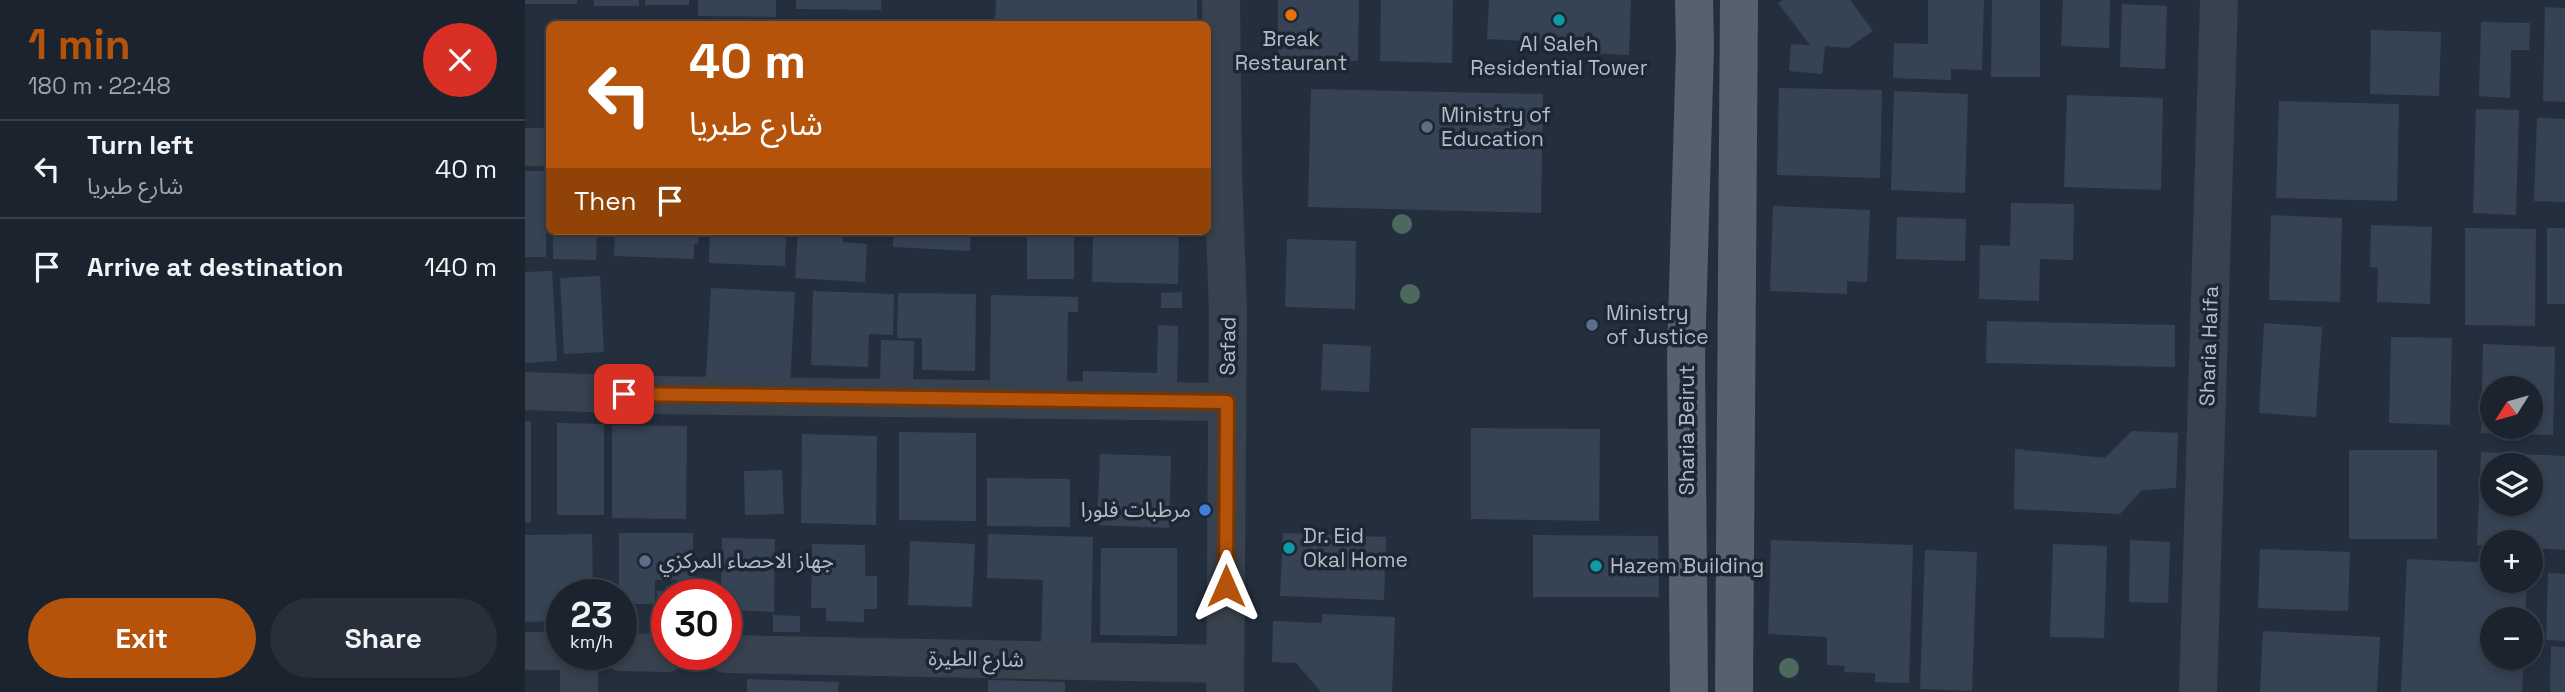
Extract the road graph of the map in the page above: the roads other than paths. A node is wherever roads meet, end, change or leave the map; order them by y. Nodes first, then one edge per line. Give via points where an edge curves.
1 (1221, 0) edge
2 (1694, 0) edge
3 (1739, 0) edge
4 (2219, 0) edge
5 (525, 146) edge
6 (546, 147) edge
7 (1215, 172) edge
8 (525, 391) edge
9 (1227, 402) junction
10 (525, 651) edge
11 (546, 651) edge
12 (742, 655) edge
13 (579, 670) edge
14 (1225, 678) edge
15 (579, 692) edge
16 (1689, 692) edge
17 (1734, 692) edge
18 (2198, 692) edge

1 - 7 street, Safad
2 - 16 main road, Sharia Beirut via 1686,357
3 - 17 main road
4 - 18 street, Sharia Haifa
5 - 6 street
7 - 9 street, Safad via 1228,313
8 - 9 street
9 - 14 street, Safad
10 - 11 street
12 - 14 street, شارع الطيرة
13 - 15 street

